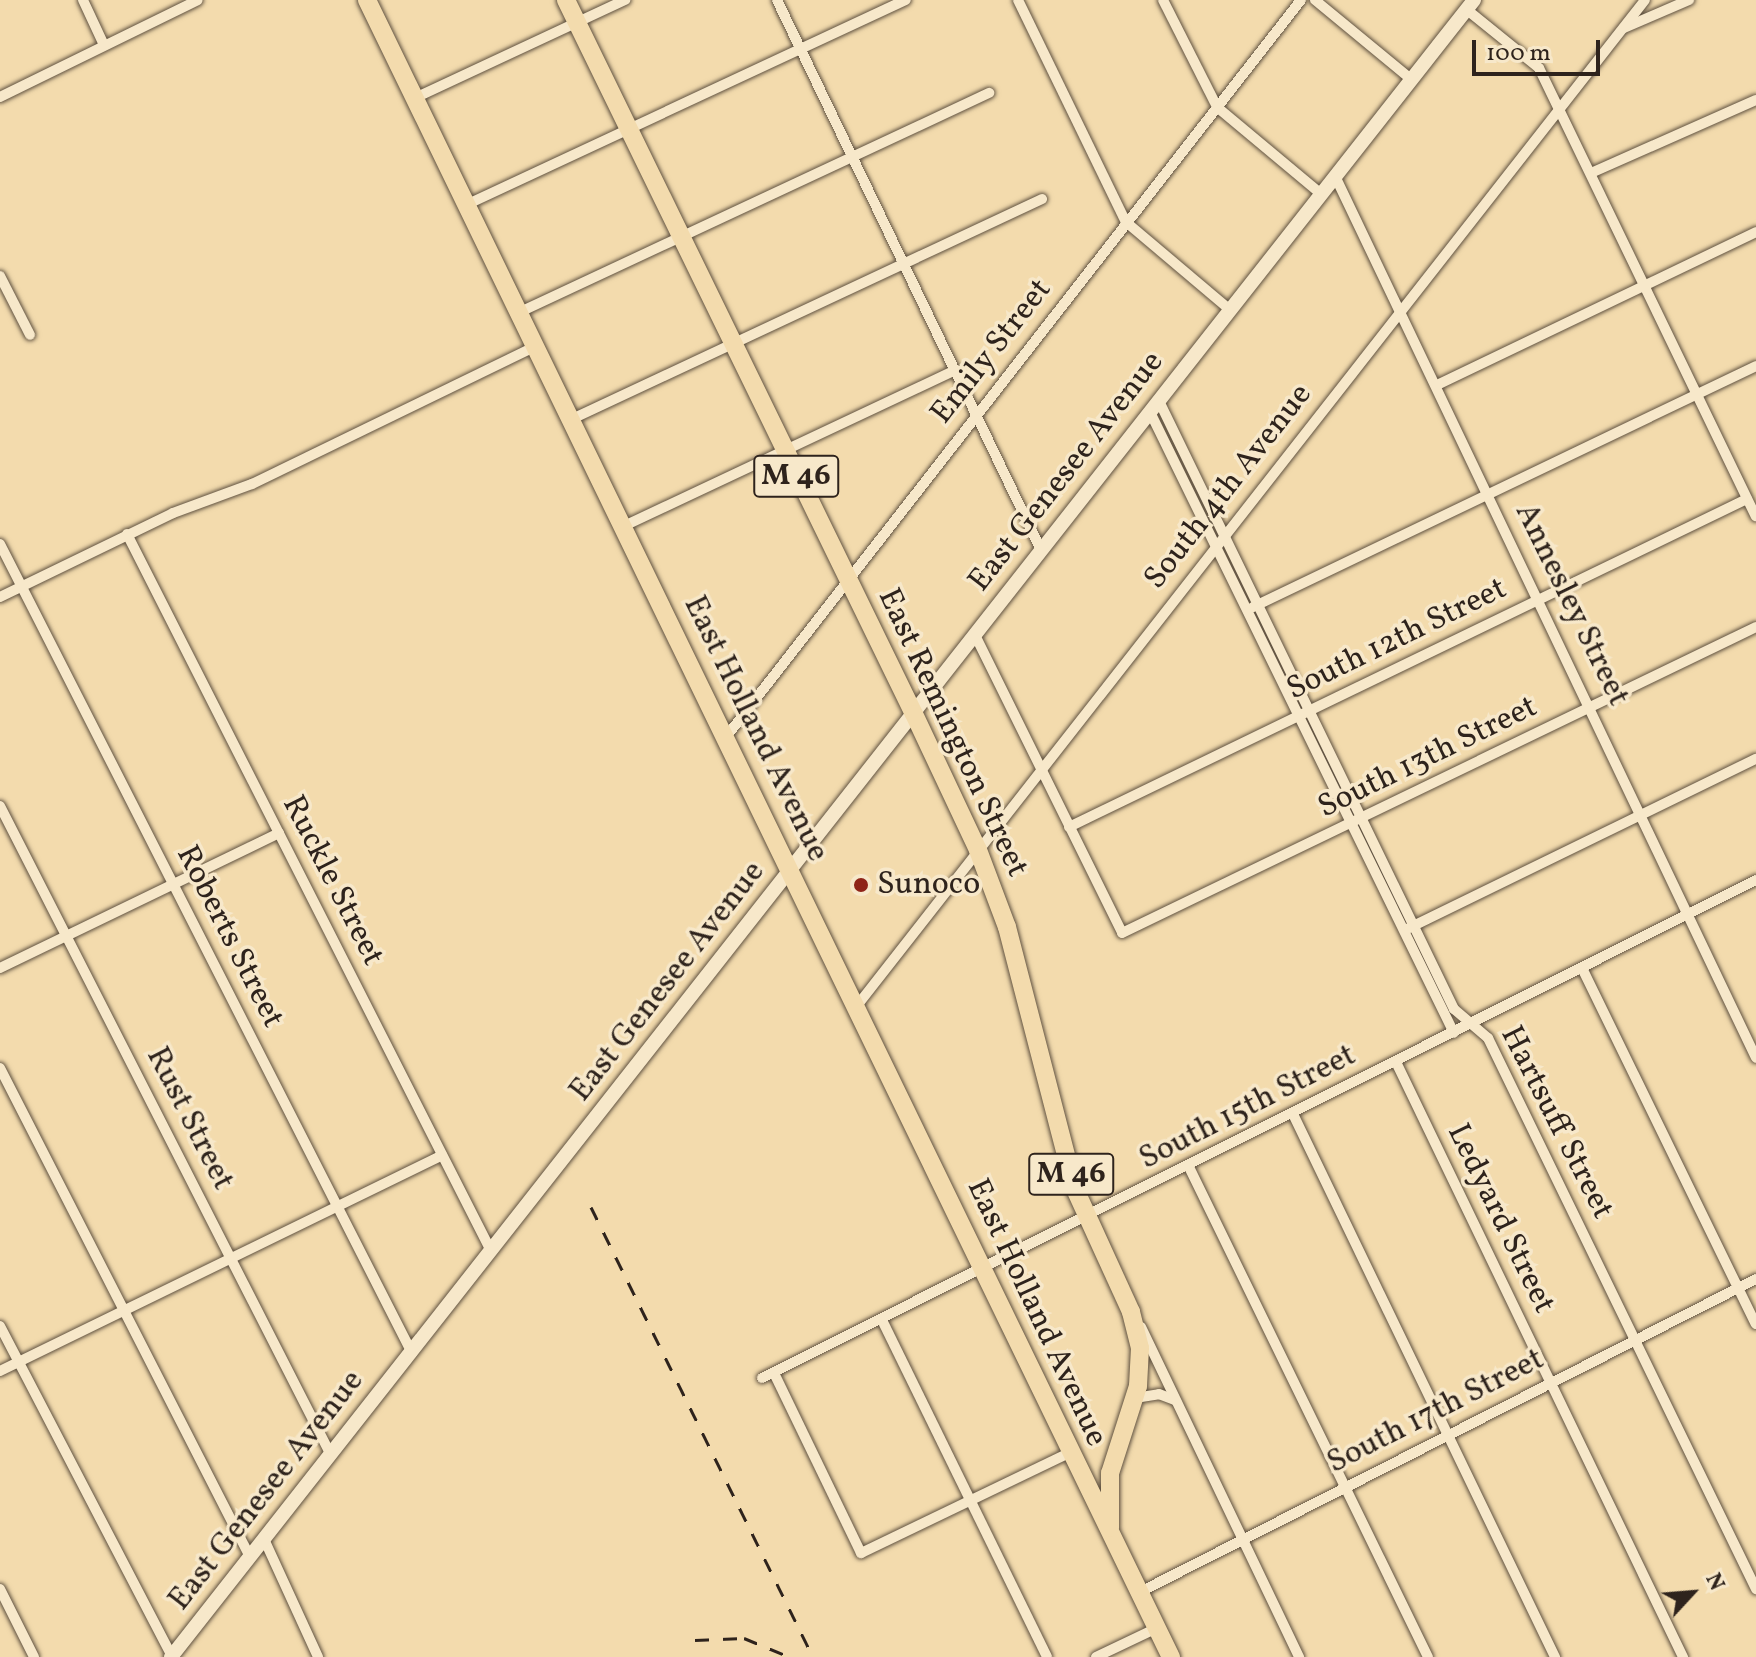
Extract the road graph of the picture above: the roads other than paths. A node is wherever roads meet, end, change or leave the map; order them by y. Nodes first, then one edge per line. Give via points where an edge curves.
1 (83, 0) edge
2 (198, 0) edge
3 (367, 0) edge
4 (566, 0) edge
5 (625, 0) edge
6 (777, 0) edge
7 (906, 0) edge
8 (1018, 0) edge
9 (1163, 0) edge
10 (1301, 0) edge
11 (1315, 0) edge
12 (1645, 0) edge
13 (1689, 0) edge
14 (1470, 5) edge
15 (577, 23) junction
16 (1623, 28) junction
17 (104, 45) junction
18 (800, 49) junction
19 (1411, 79) junction
20 (989, 93) dead end
21 (0, 97) edge
22 (417, 97) junction
23 (1756, 100) edge
24 (1217, 107) junction
25 (1560, 108) junction
26 (629, 130) junction
27 (852, 156) junction
28 (1591, 173) junction
29 (1335, 176) junction
30 (1321, 194) junction
31 (1042, 199) dead end
32 (468, 204) junction
33 (1126, 222) junction
34 (1756, 232) edge
35 (681, 237) junction
36 (904, 263) junction
37 (0, 276) edge
38 (1644, 283) junction
39 (1230, 310) junction
40 (1400, 311) junction
41 (520, 312) junction
42 (30, 335) dead end
43 (733, 344) junction
44 (536, 346) junction
45 (1756, 366) edge
46 (956, 370) junction
47 (1437, 385) junction
48 (1696, 392) junction
49 (1155, 406) junction
50 (977, 414) junction
51 (572, 419) junction
52 (785, 452) junction
53 (1488, 493) junction
54 (1753, 508) edge
55 (624, 526) junction
56 (127, 534) junction
57 (1222, 540) junction
58 (0, 544) edge
59 (1041, 550) junction
60 (846, 580) junction
61 (21, 587) junction
62 (0, 597) edge
63 (1540, 600) junction
64 (1254, 605) junction
65 (1756, 627) edge
66 (975, 635) junction
67 (1591, 707) junction
68 (1305, 713) junction
69 (914, 714) junction
70 (726, 737) junction
71 (1756, 759) edge
72 (1041, 769) junction
73 (0, 806) edge
74 (1643, 814) junction
75 (1358, 821) junction
76 (1069, 827) junction
77 (279, 833) junction
78 (978, 850) junction
79 (791, 871) junction
80 (1756, 880) edge
81 (173, 884) junction
82 (1689, 915) junction
83 (1409, 927) junction
84 (66, 936) junction
85 (0, 968) edge
86 (1582, 968) junction
87 (856, 1007) junction
88 (1471, 1024) junction
89 (1454, 1033) junction
90 (1756, 1058) edge
91 (1396, 1062) junction
92 (0, 1068) edge
93 (1293, 1114) junction
94 (442, 1155) junction
95 (1189, 1167) junction
96 (338, 1207) junction
97 (1087, 1219) junction
98 (491, 1251) junction
99 (231, 1259) junction
100 (984, 1271) junction
101 (1756, 1279) edge
102 (1739, 1288) junction
103 (123, 1310) junction
104 (1131, 1312) junction
105 (882, 1320) junction
106 (1756, 1324) edge
107 (0, 1326) edge
108 (1636, 1340) junction
109 (412, 1353) junction
110 (18, 1362) junction
111 (0, 1371) edge
112 (774, 1373) junction
113 (762, 1378) dead end
114 (1551, 1383) junction
115 (1135, 1398) junction
116 (1175, 1400) junction
117 (1448, 1435) junction
118 (1069, 1453) junction
119 (331, 1455) junction
120 (1345, 1487) junction
121 (970, 1500) junction
122 (1110, 1528) junction
123 (264, 1539) junction
124 (1242, 1540) junction
125 (250, 1557) junction
126 (0, 1589) edge
127 (1756, 1589) edge
128 (1140, 1592) junction
129 (1157, 1628) junction
130 (171, 1656) edge
131 (34, 1657) edge
132 (318, 1657) edge
133 (1047, 1657) edge
134 (1096, 1657) edge
135 (1171, 1657) edge
136 (1299, 1657) edge
137 (1428, 1657) edge
138 (1555, 1657) edge
139 (1683, 1657) edge

1 - 17 street
2 - 17 street
3 - 22 highway, East Holland Avenue / M 46
4 - 15 highway, East Remington Street / M 46
5 - 15 street
6 - 18 street
7 - 18 street
8 - 33 street
9 - 24 street
10 - 24 street, Emily Street
11 - 19 street
12 - 16 street, South 4th Avenue
13 - 16 street
14 - 19 main road, East Genesee Avenue
14 - 25 street via 1535,62
15 - 22 street
15 - 26 highway, East Remington Street / M 46
16 - 25 street, South 4th Avenue
17 - 21 street
18 - 26 street
18 - 27 street
19 - 29 main road, East Genesee Avenue
20 - 27 street
22 - 32 highway, East Holland Avenue / M 46
23 - 28 street
24 - 30 street
24 - 33 street, Emily Street
25 - 28 street
25 - 40 street, South 4th Avenue
26 - 32 street
26 - 35 highway, East Remington Street / M 46
27 - 35 street
27 - 36 street
28 - 38 street
29 - 30 main road, East Genesee Avenue
29 - 40 street, Annesley Street
30 - 39 main road, East Genesee Avenue
31 - 36 street
32 - 41 highway, East Holland Avenue / M 46
33 - 39 street
33 - 50 street, Emily Street
34 - 38 street
35 - 41 street
35 - 43 highway, East Remington Street / M 46
36 - 43 street
36 - 46 street
37 - 42 street
38 - 47 street
38 - 48 street
39 - 49 main road, East Genesee Avenue
40 - 47 street, Annesley Street
40 - 57 street, South 4th Avenue
41 - 44 highway, East Holland Avenue / M 46
43 - 51 street
43 - 52 highway, East Remington Street / M 46
44 - 51 highway, East Holland Avenue / M 46
44 - 56 street via 252,484
45 - 48 street
46 - 50 street
46 - 52 street
47 - 53 street, Annesley Street
48 - 53 street
48 - 54 street
49 - 57 street, Hartsuff Street
49 - 59 main road, East Genesee Avenue
50 - 59 street
50 - 60 street, Emily Street
51 - 55 highway, East Holland Avenue / M 46
52 - 55 street
52 - 60 highway, East Remington Street / M 46
53 - 63 street, Annesley Street
53 - 64 street
54 - 63 street, South 12th Street
55 - 70 highway, East Holland Avenue / M 46
56 - 61 street
56 - 77 street, Ruckle Street
57 - 64 street, Hartsuff Street
57 - 72 street, South 4th Avenue
58 - 61 street, Roberts Street
59 - 66 main road, East Genesee Avenue
60 - 69 highway, East Remington Street / M 46
60 - 70 street, Emily Street
61 - 62 street
61 - 81 street, Roberts Street
63 - 67 street, Annesley Street
63 - 68 street, South 12th Street
64 - 68 street, Hartsuff Street
65 - 67 street, South 13th Street
66 - 69 main road, East Genesee Avenue
66 - 72 street
67 - 74 street, Annesley Street
67 - 75 street, South 13th Street
68 - 75 street, Hartsuff Street
68 - 76 street, South 12th Street
69 - 78 highway, East Remington Street / M 46
69 - 79 main road, East Genesee Avenue
70 - 79 highway, East Holland Avenue / M 46
71 - 74 street
72 - 76 street
72 - 78 street, South 4th Avenue
73 - 84 street, Rust Street
74 - 82 street, Annesley Street
74 - 83 street
75 - 76 street, South 13th Street via 1122,933
75 - 83 street, Hartsuff Street
77 - 81 street
77 - 94 street, Ruckle Street
78 - 87 street, South 4th Avenue
78 - 97 highway, East Remington Street / M 46 via 1007,927 1061,1141
79 - 87 highway, East Holland Avenue / M 46
79 - 98 main road, East Genesee Avenue
80 - 82 street, South 15th Street
81 - 84 street
81 - 96 street, Roberts Street
82 - 86 street, South 15th Street
82 - 90 street, Annesley Street
83 - 88 street, Hartsuff Street via 1454,1009
83 - 89 street, Hartsuff Street
84 - 85 street
84 - 99 street, Rust Street
86 - 88 street, South 15th Street
86 - 102 street
87 - 100 highway, East Holland Avenue / M 46
88 - 89 street, South 15th Street
88 - 108 street, Hartsuff Street via 1488,1038
89 - 91 street, South 15th Street
91 - 93 street, South 15th Street
91 - 114 street, Ledyard Street
92 - 103 street
93 - 95 street, South 15th Street
93 - 117 street
94 - 96 street
94 - 98 street, Ruckle Street
95 - 97 street, South 15th Street
95 - 120 street
96 - 99 street
96 - 109 street, Roberts Street
97 - 100 street, South 15th Street
97 - 104 highway, East Remington Street / M 46
98 - 109 main road, East Genesee Avenue
99 - 103 street
99 - 119 street, Rust Street
100 - 105 street, South 15th Street
100 - 118 highway, East Holland Avenue / M 46
101 - 102 street, South 17th Street
102 - 106 street
102 - 108 street, South 17th Street
103 - 110 street
103 - 125 street
104 - 115 highway, East Remington Street / M 46 via 1141,1361
104 - 116 street via 1156,1351
105 - 112 street, South 15th Street
105 - 121 street
107 - 110 street
108 - 114 street, South 17th Street
108 - 127 street, Hartsuff Street
109 - 119 main road, East Genesee Avenue
110 - 111 street
110 - 130 street
112 - 113 street, South 15th Street
112 - 121 street via 861,1553
114 - 117 street, South 17th Street
114 - 139 street, Ledyard Street
115 - 116 street via 1159,1394
115 - 122 highway, East Remington Street / M 46 via 1110,1473
116 - 124 street
117 - 120 street, South 17th Street
117 - 138 street
118 - 121 street
118 - 122 highway, East Holland Avenue / M 46
119 - 123 main road, East Genesee Avenue
120 - 124 street, South 17th Street
120 - 137 street
121 - 133 street
122 - 128 highway, East Holland Avenue / M 46
123 - 125 main road, East Genesee Avenue
123 - 132 street
124 - 128 street, South 17th Street
124 - 136 street
125 - 130 main road, East Genesee Avenue
126 - 131 street
128 - 129 highway, East Holland Avenue / M 46
129 - 134 street
129 - 135 highway, East Holland Avenue / M 46

